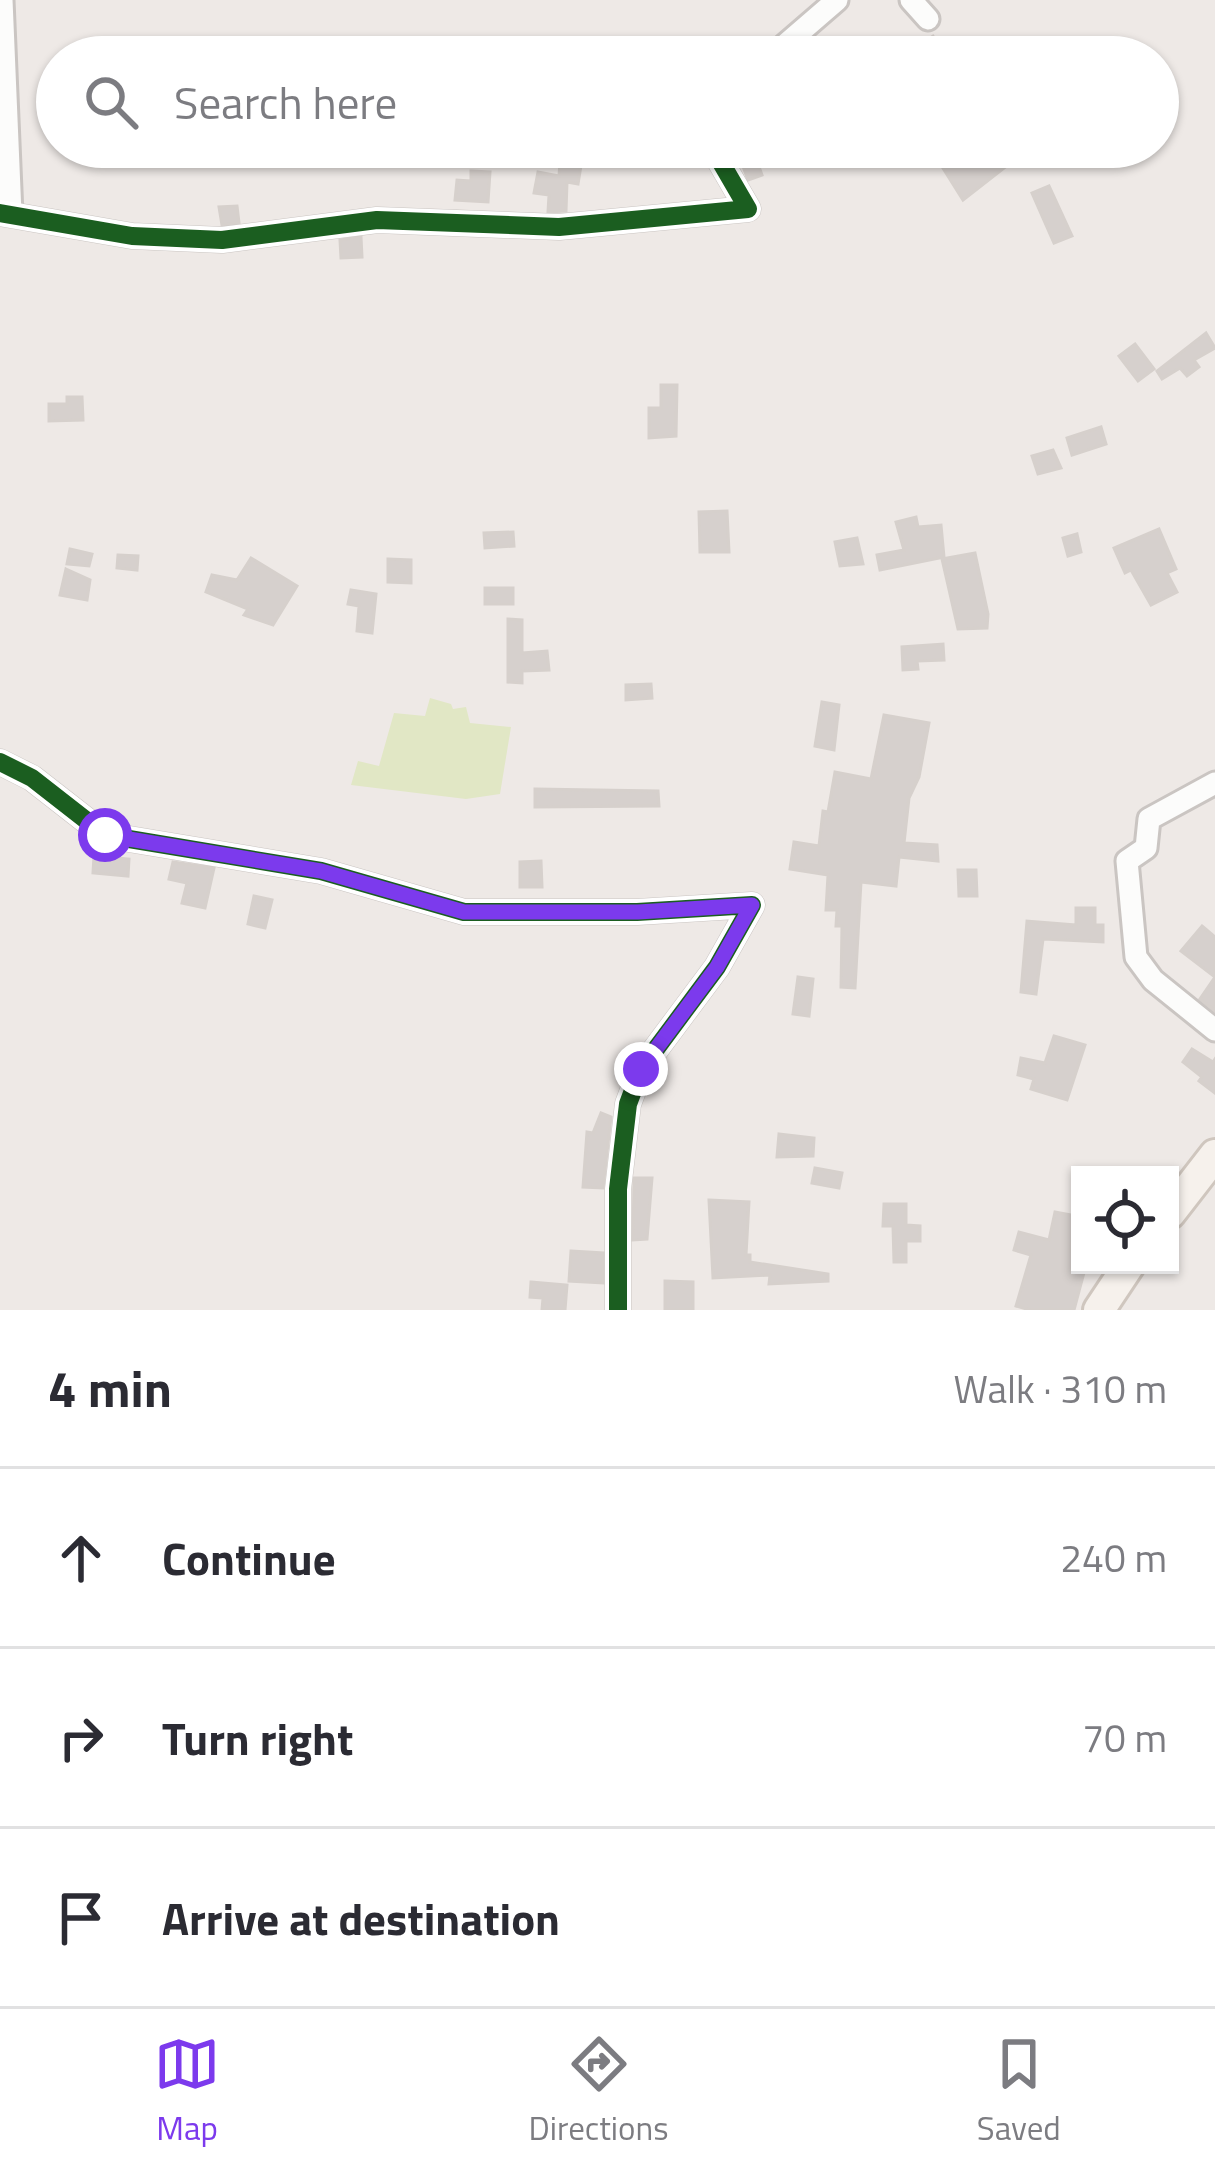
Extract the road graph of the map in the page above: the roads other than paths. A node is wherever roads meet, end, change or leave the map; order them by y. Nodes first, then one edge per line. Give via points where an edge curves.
1 (2, 0) edge
2 (837, 0) edge
3 (910, 0) edge
4 (928, 19) dead end
5 (795, 36) edge
6 (724, 168) edge
7 (6, 213) edge
8 (0, 761) edge
9 (1215, 783) edge
10 (1215, 1030) edge
11 (1215, 1155) edge
12 (1179, 1201) edge
13 (1124, 1274) edge
14 (618, 1310) edge
15 (1099, 1310) edge

1 - 7 street
2 - 5 street
3 - 4 street
6 - 7 street via 748,209 560,227 377,220 222,240 132,236
8 - 14 street via 105,835 321,871 464,912 752,905 641,1069 628,1104
9 - 10 street via 1149,819 1146,848 1126,861 1136,957
11 - 12 street
13 - 15 street

